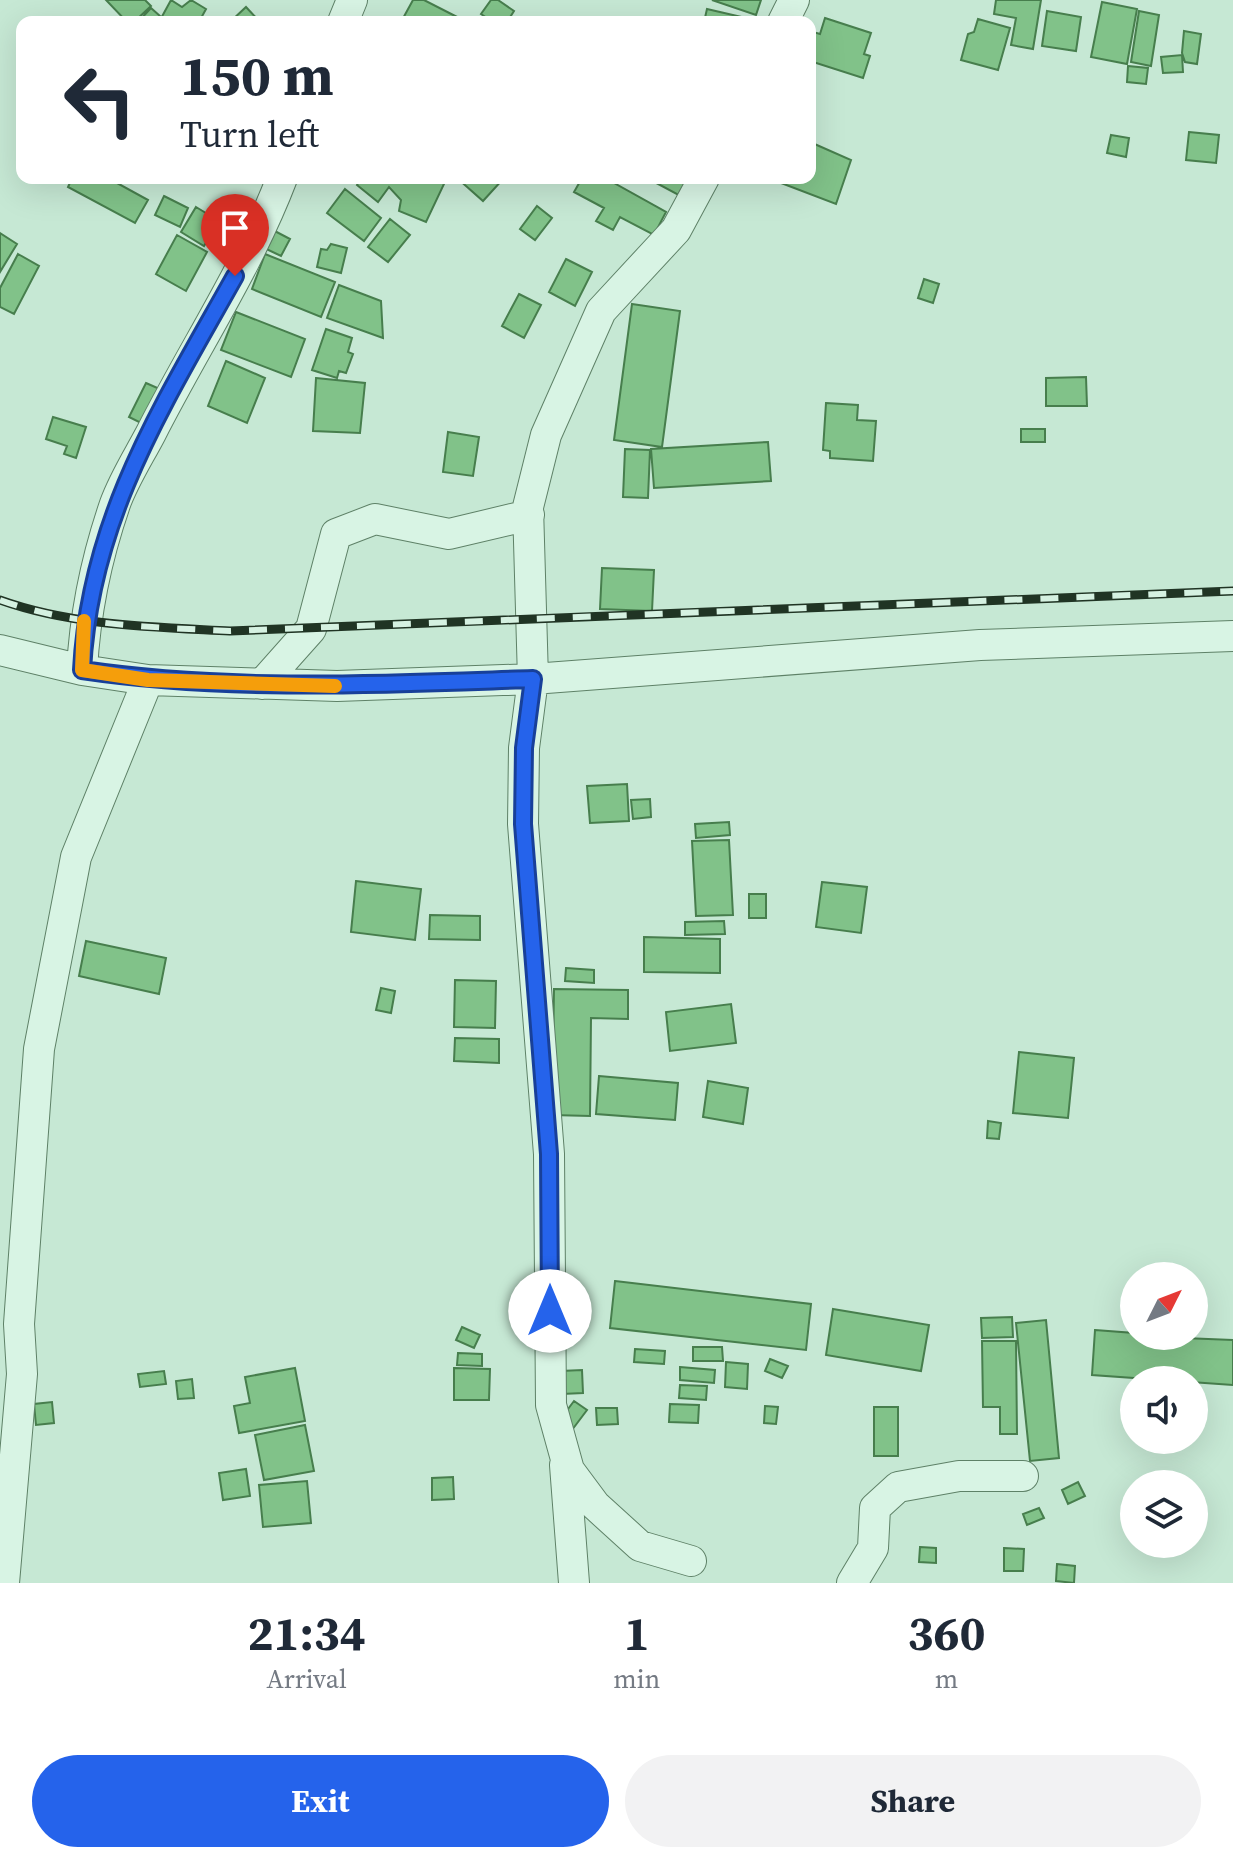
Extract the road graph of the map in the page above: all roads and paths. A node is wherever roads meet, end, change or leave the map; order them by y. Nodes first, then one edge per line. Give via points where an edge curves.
1 (280, 184) edge
2 (701, 184) edge
3 (529, 515) junction
4 (1233, 636) edge
5 (0, 650) edge
6 (82, 670) junction
7 (533, 679) junction
8 (148, 680) junction
9 (262, 684) junction
10 (565, 1455) junction
11 (1023, 1476) dead end
12 (691, 1561) dead end
13 (4, 1583) edge
14 (574, 1583) edge
15 (852, 1583) edge

1 - 6 street via 265,223 116,501 92,579
2 - 3 street via 676,230 596,320 546,435
3 - 7 street
3 - 9 street via 449,534 375,519 336,534 311,629
4 - 7 street via 980,645
5 - 6 street
6 - 8 street
7 - 9 street
7 - 10 street via 524,748 523,824 549,1154 551,1405
8 - 9 street
8 - 13 street via 76,857 39,1049 19,1324 22,1374
10 - 12 street via 569,1470 595,1505 640,1546
10 - 14 street
11 - 15 street via 959,1476 898,1487 875,1508 873,1548

